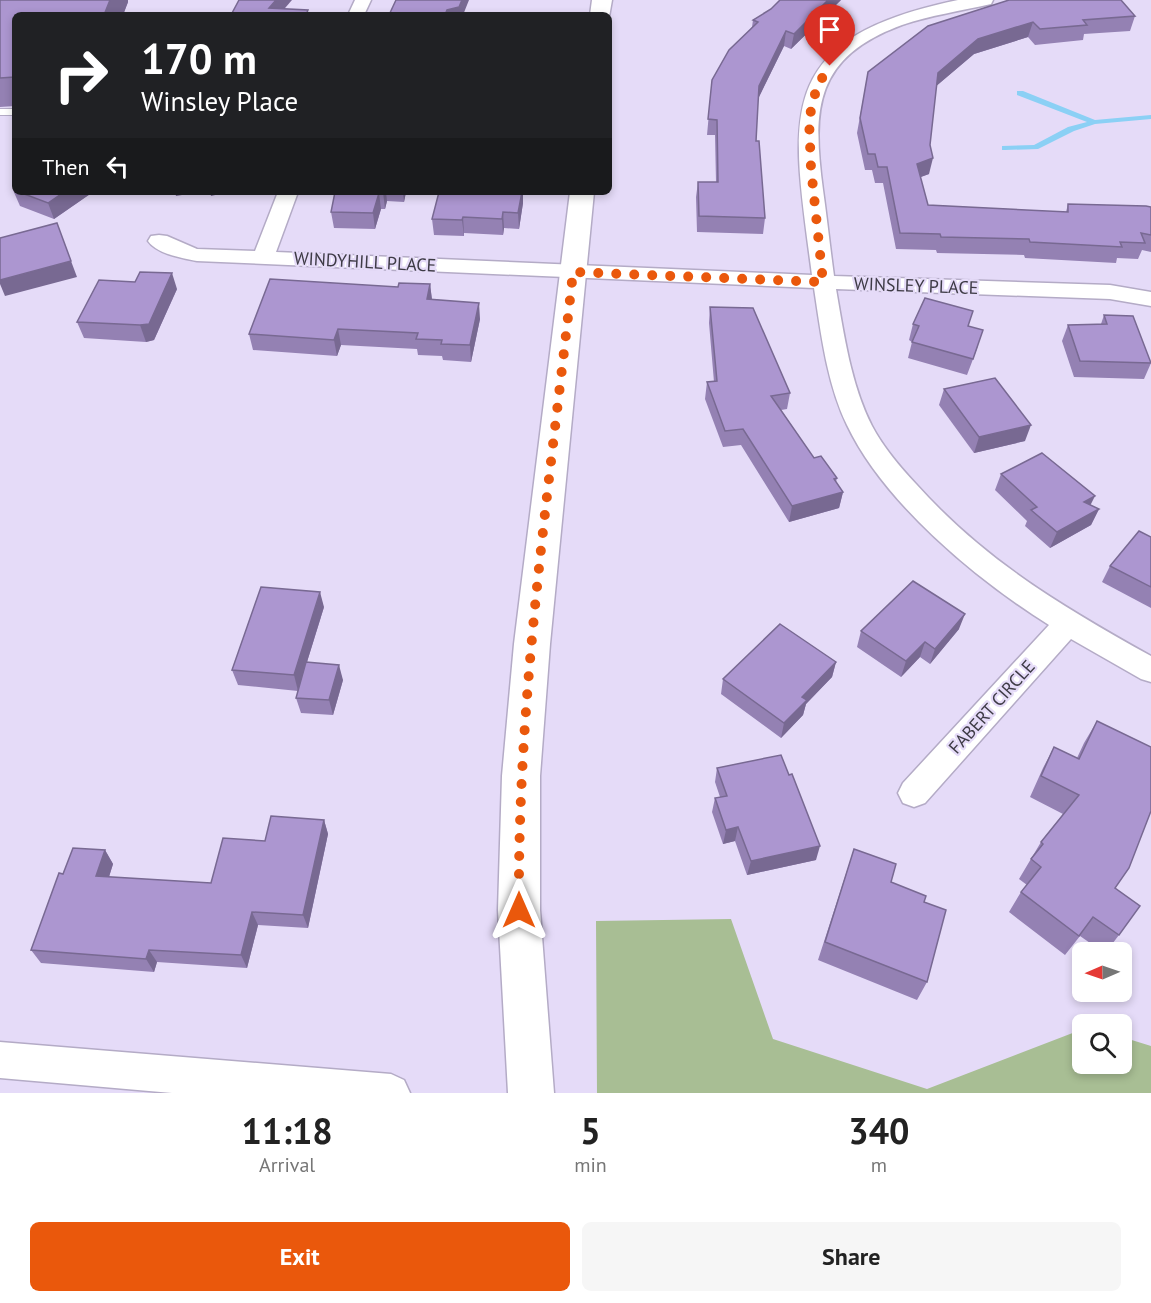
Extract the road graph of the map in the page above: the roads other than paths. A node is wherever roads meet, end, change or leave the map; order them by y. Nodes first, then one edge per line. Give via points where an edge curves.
1 (985, 0) edge
2 (287, 195) edge
3 (582, 195) edge
4 (159, 241) dead end
5 (263, 257) junction
6 (573, 272) junction
7 (823, 282) junction
8 (1151, 299) edge
9 (1069, 622) junction
10 (1151, 670) edge
11 (914, 793) dead end
12 (0, 1060) edge
13 (391, 1093) edge
14 (531, 1093) edge

1 - 7 street via 891,24 856,43 822,76 810,108 808,133
2 - 5 street
3 - 6 street
4 - 5 street, WINDYHILL PLACE via 197,255
5 - 6 street, WINDYHILL PLACE
6 - 7 street, WINSLEY PLACE
6 - 14 street via 521,776 519,910
7 - 8 street, WINSLEY PLACE via 1110,292
7 - 9 street via 846,389 869,443 907,490 968,551 1012,587
9 - 10 street
9 - 11 street, FABERT CIRCLE
12 - 13 street

